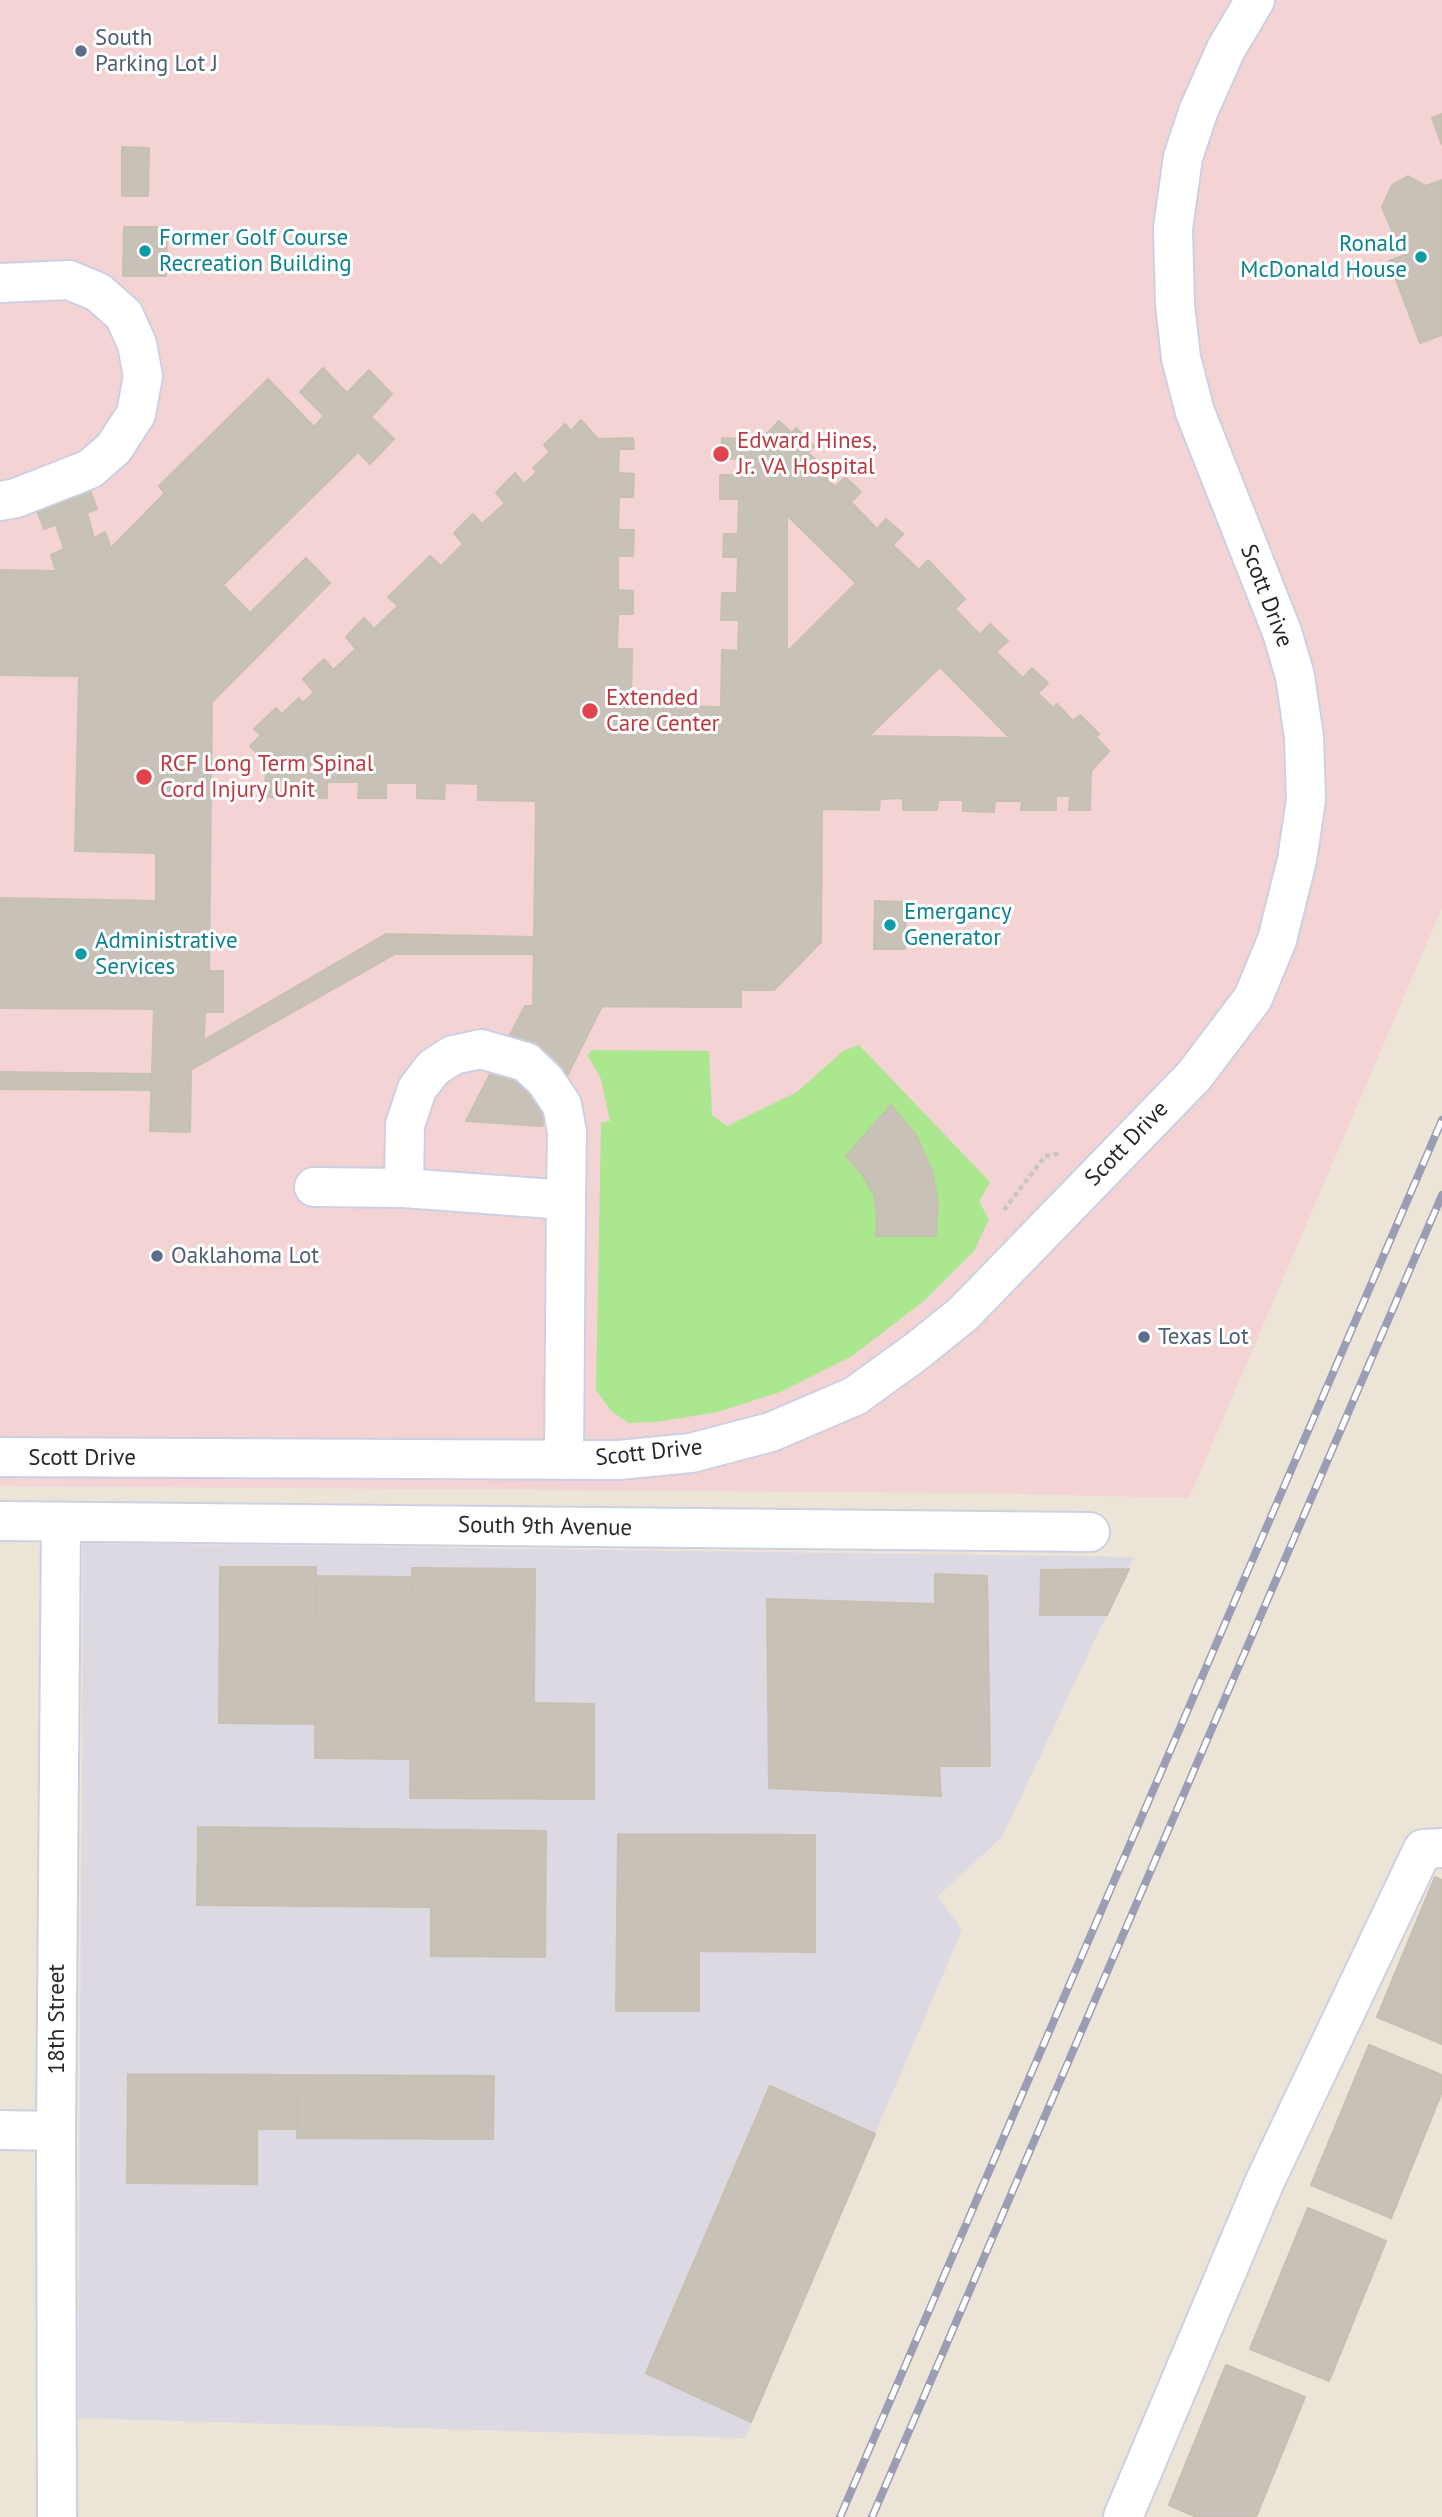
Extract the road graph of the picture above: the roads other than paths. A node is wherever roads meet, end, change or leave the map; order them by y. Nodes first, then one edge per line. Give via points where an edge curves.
1 (1255, 0) edge
2 (0, 284) edge
3 (0, 500) edge
4 (314, 1187) dead end
5 (404, 1188) junction
6 (566, 1200) junction
7 (0, 1457) edge
8 (564, 1460) junction
9 (0, 1521) edge
10 (61, 1522) junction
11 (1090, 1532) dead end
12 (1442, 1848) edge
13 (0, 2130) edge
14 (56, 2131) junction
15 (57, 2517) edge
16 (1123, 2517) edge

1 - 8 street, Scott Drive via 1226,49 1198,112 1183,158 1173,228 1181,358 1195,412 1282,632 1295,676 1304,737 1306,800 1297,860 1277,940 1253,998 1194,1076 963,1314 855,1396 771,1432 691,1452
2 - 3 street via 69,280 98,292 124,316 137,344 143,376 136,414 114,448 90,470
4 - 5 street
5 - 6 street
5 - 6 street via 405,1125 417,1089 433,1068 453,1055 481,1049 526,1062 562,1105 567,1132
6 - 8 street
7 - 8 street, Scott Drive
9 - 10 street, South 9th Avenue
10 - 11 street, South 9th Avenue
10 - 14 street, 18th Street
12 - 16 street via 1423,1849 1358,1984 1265,2181
13 - 14 street
14 - 15 street, 18th Street

